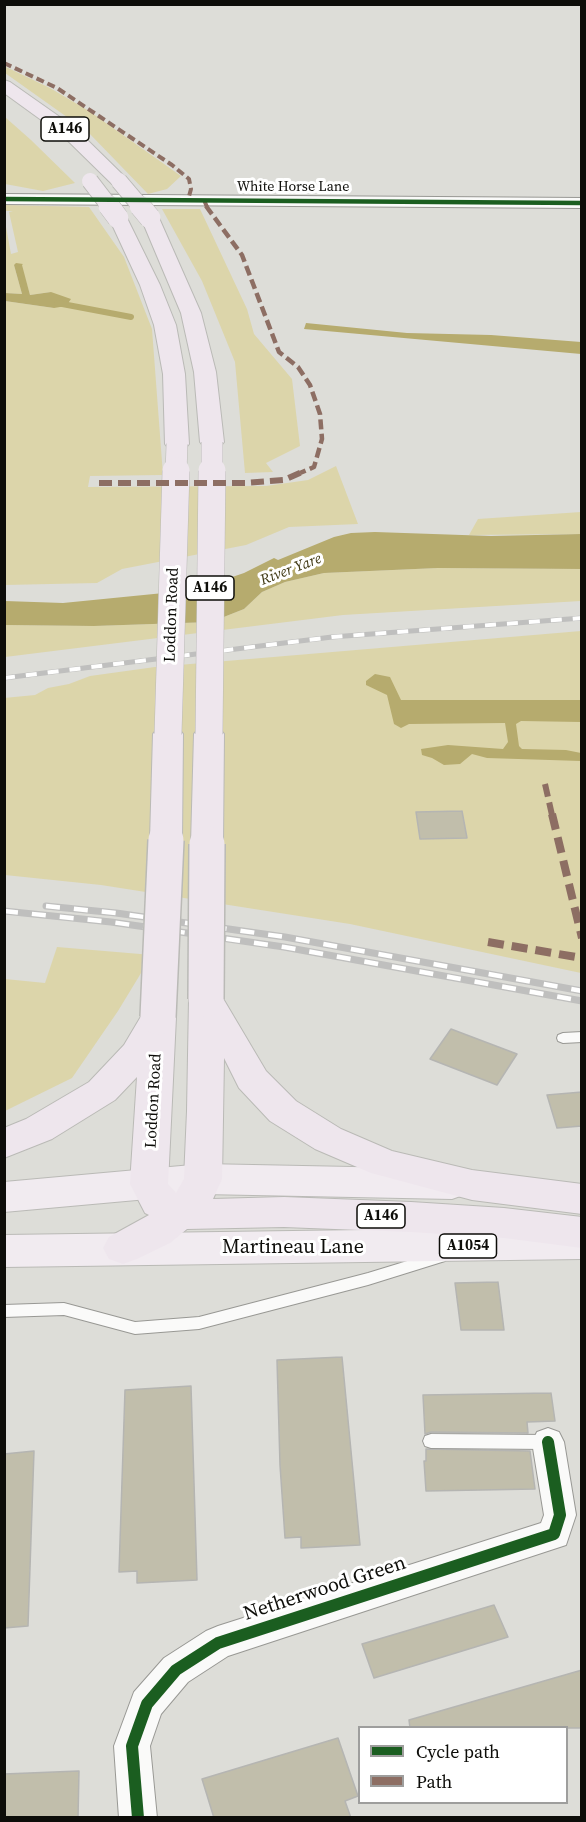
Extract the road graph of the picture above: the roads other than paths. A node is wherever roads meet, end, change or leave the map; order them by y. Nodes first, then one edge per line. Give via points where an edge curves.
1 (4, 86) edge
2 (4, 105) edge
3 (38, 131) dead end
4 (75, 166) dead end
5 (4, 199) edge
6 (582, 203) edge
7 (206, 999) junction
8 (158, 1017) junction
9 (582, 1037) edge
10 (563, 1038) dead end
11 (4, 1144) edge
12 (203, 1179) junction
13 (149, 1184) junction
14 (472, 1185) junction
15 (4, 1197) edge
16 (582, 1199) edge
17 (179, 1213) junction
18 (582, 1233) edge
19 (582, 1243) edge
20 (476, 1246) junction
21 (123, 1248) junction
22 (4, 1251) edge
23 (4, 1311) edge
24 (431, 1441) dead end
25 (548, 1442) joint
26 (138, 1818) edge

1 - 7 highway, A146, bridge via 68,131 119,180 150,218 191,313 205,372 212,442
2 - 3 highway, A146
4 - 8 highway, Loddon Road / A146, bridge via 118,218 150,285 165,325 174,374 177,444
5 - 6 street, White Horse Lane
7 - 12 highway, A146
7 - 14 highway, A146 via 252,1079 283,1111 328,1139 384,1163
8 - 11 highway, A146 via 137,1054 102,1091 39,1129
8 - 13 highway, Loddon Road / A146
9 - 10 lane
12 - 13 main road
12 - 14 main road, A146
12 - 17 highway, A146 via 192,1202
13 - 15 main road
13 - 17 highway via 159,1202
14 - 16 highway, A146
17 - 18 highway, Martineau Lane / A146 via 411,1217
17 - 21 highway, A146 via 156,1232
19 - 20 main road, Martineau Lane / A1054
20 - 21 main road, Martineau Lane / A1054
20 - 23 lane via 199,1323 135,1328 64,1310
21 - 22 main road, Martineau Lane / A1054
24 - 25 lane
25 - 26 street, Netherwood Green via 560,1515 557,1542 218,1643 176,1670 147,1704 132,1746

